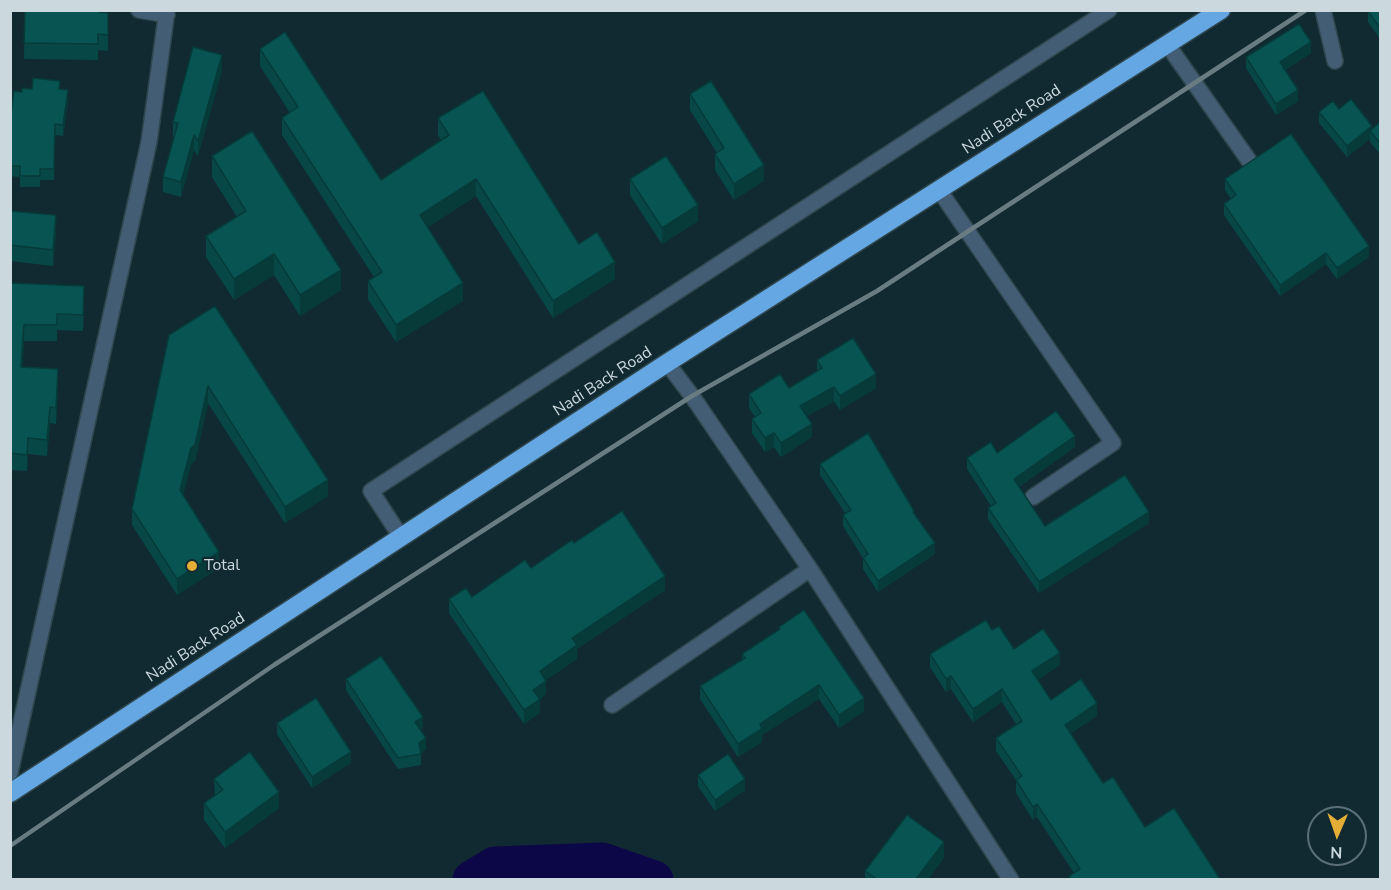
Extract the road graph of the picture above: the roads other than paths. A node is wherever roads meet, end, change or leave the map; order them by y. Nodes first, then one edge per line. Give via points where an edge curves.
1 (139, 10) edge
2 (1109, 10) edge
3 (1221, 10) edge
4 (1323, 10) edge
5 (167, 13) edge
6 (1167, 44) junction
7 (1335, 61) dead end
8 (1250, 162) edge
9 (939, 190) junction
10 (667, 363) junction
11 (1033, 497) dead end
12 (401, 537) junction
13 (810, 569) junction
14 (612, 705) dead end
15 (10, 773) edge
16 (10, 793) edge
17 (1011, 879) edge

1 - 5 street
2 - 12 street via 371,491
3 - 6 highway, Nadi Back Road
4 - 7 street
5 - 15 street via 149,142
6 - 8 street
6 - 9 highway, Nadi Back Road
9 - 10 highway, Nadi Back Road
9 - 11 street via 1113,443
10 - 12 highway, Nadi Back Road
10 - 13 street
12 - 16 highway, Nadi Back Road
13 - 14 street
13 - 17 street

